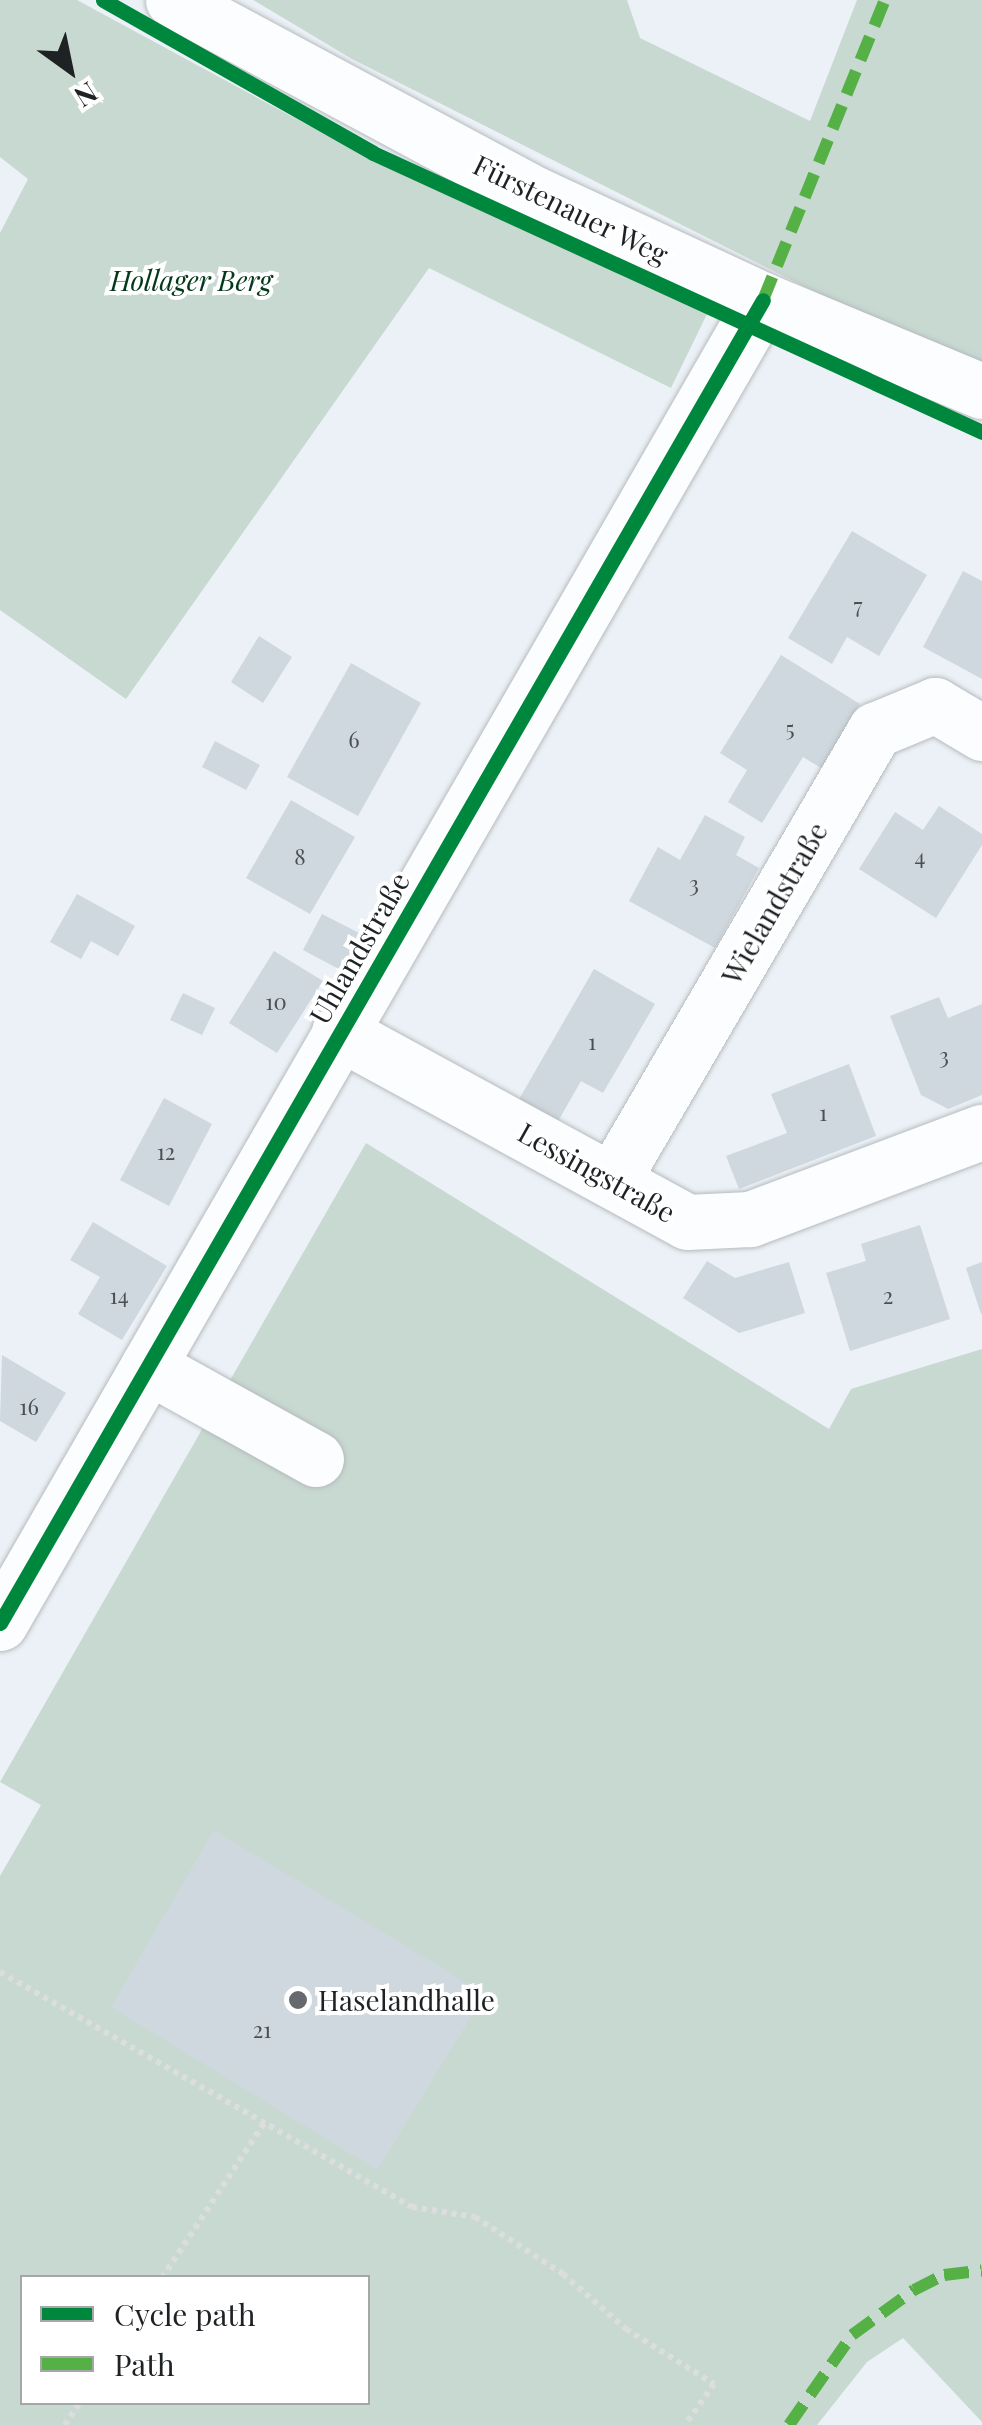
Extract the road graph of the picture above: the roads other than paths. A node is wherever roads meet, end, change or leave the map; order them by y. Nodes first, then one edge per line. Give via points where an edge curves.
1 (173, 0) edge
2 (763, 300) junction
3 (982, 390) edge
4 (982, 732) edge
5 (340, 1032) junction
6 (982, 1132) edge
7 (613, 1178) junction
8 (148, 1366) junction
9 (316, 1459) dead end
10 (0, 1623) edge

1 - 2 street, Fürstenauer Weg via 537,195
2 - 3 street, Fürstenauer Weg
2 - 5 street, Uhlandstraße
4 - 7 street, Wielandstraße via 935,705 875,730
5 - 7 street, Lessingstraße
5 - 8 street, Uhlandstraße
6 - 7 street, Lessingstraße via 750,1219 686,1222
8 - 9 street
8 - 10 street, Uhlandstraße

